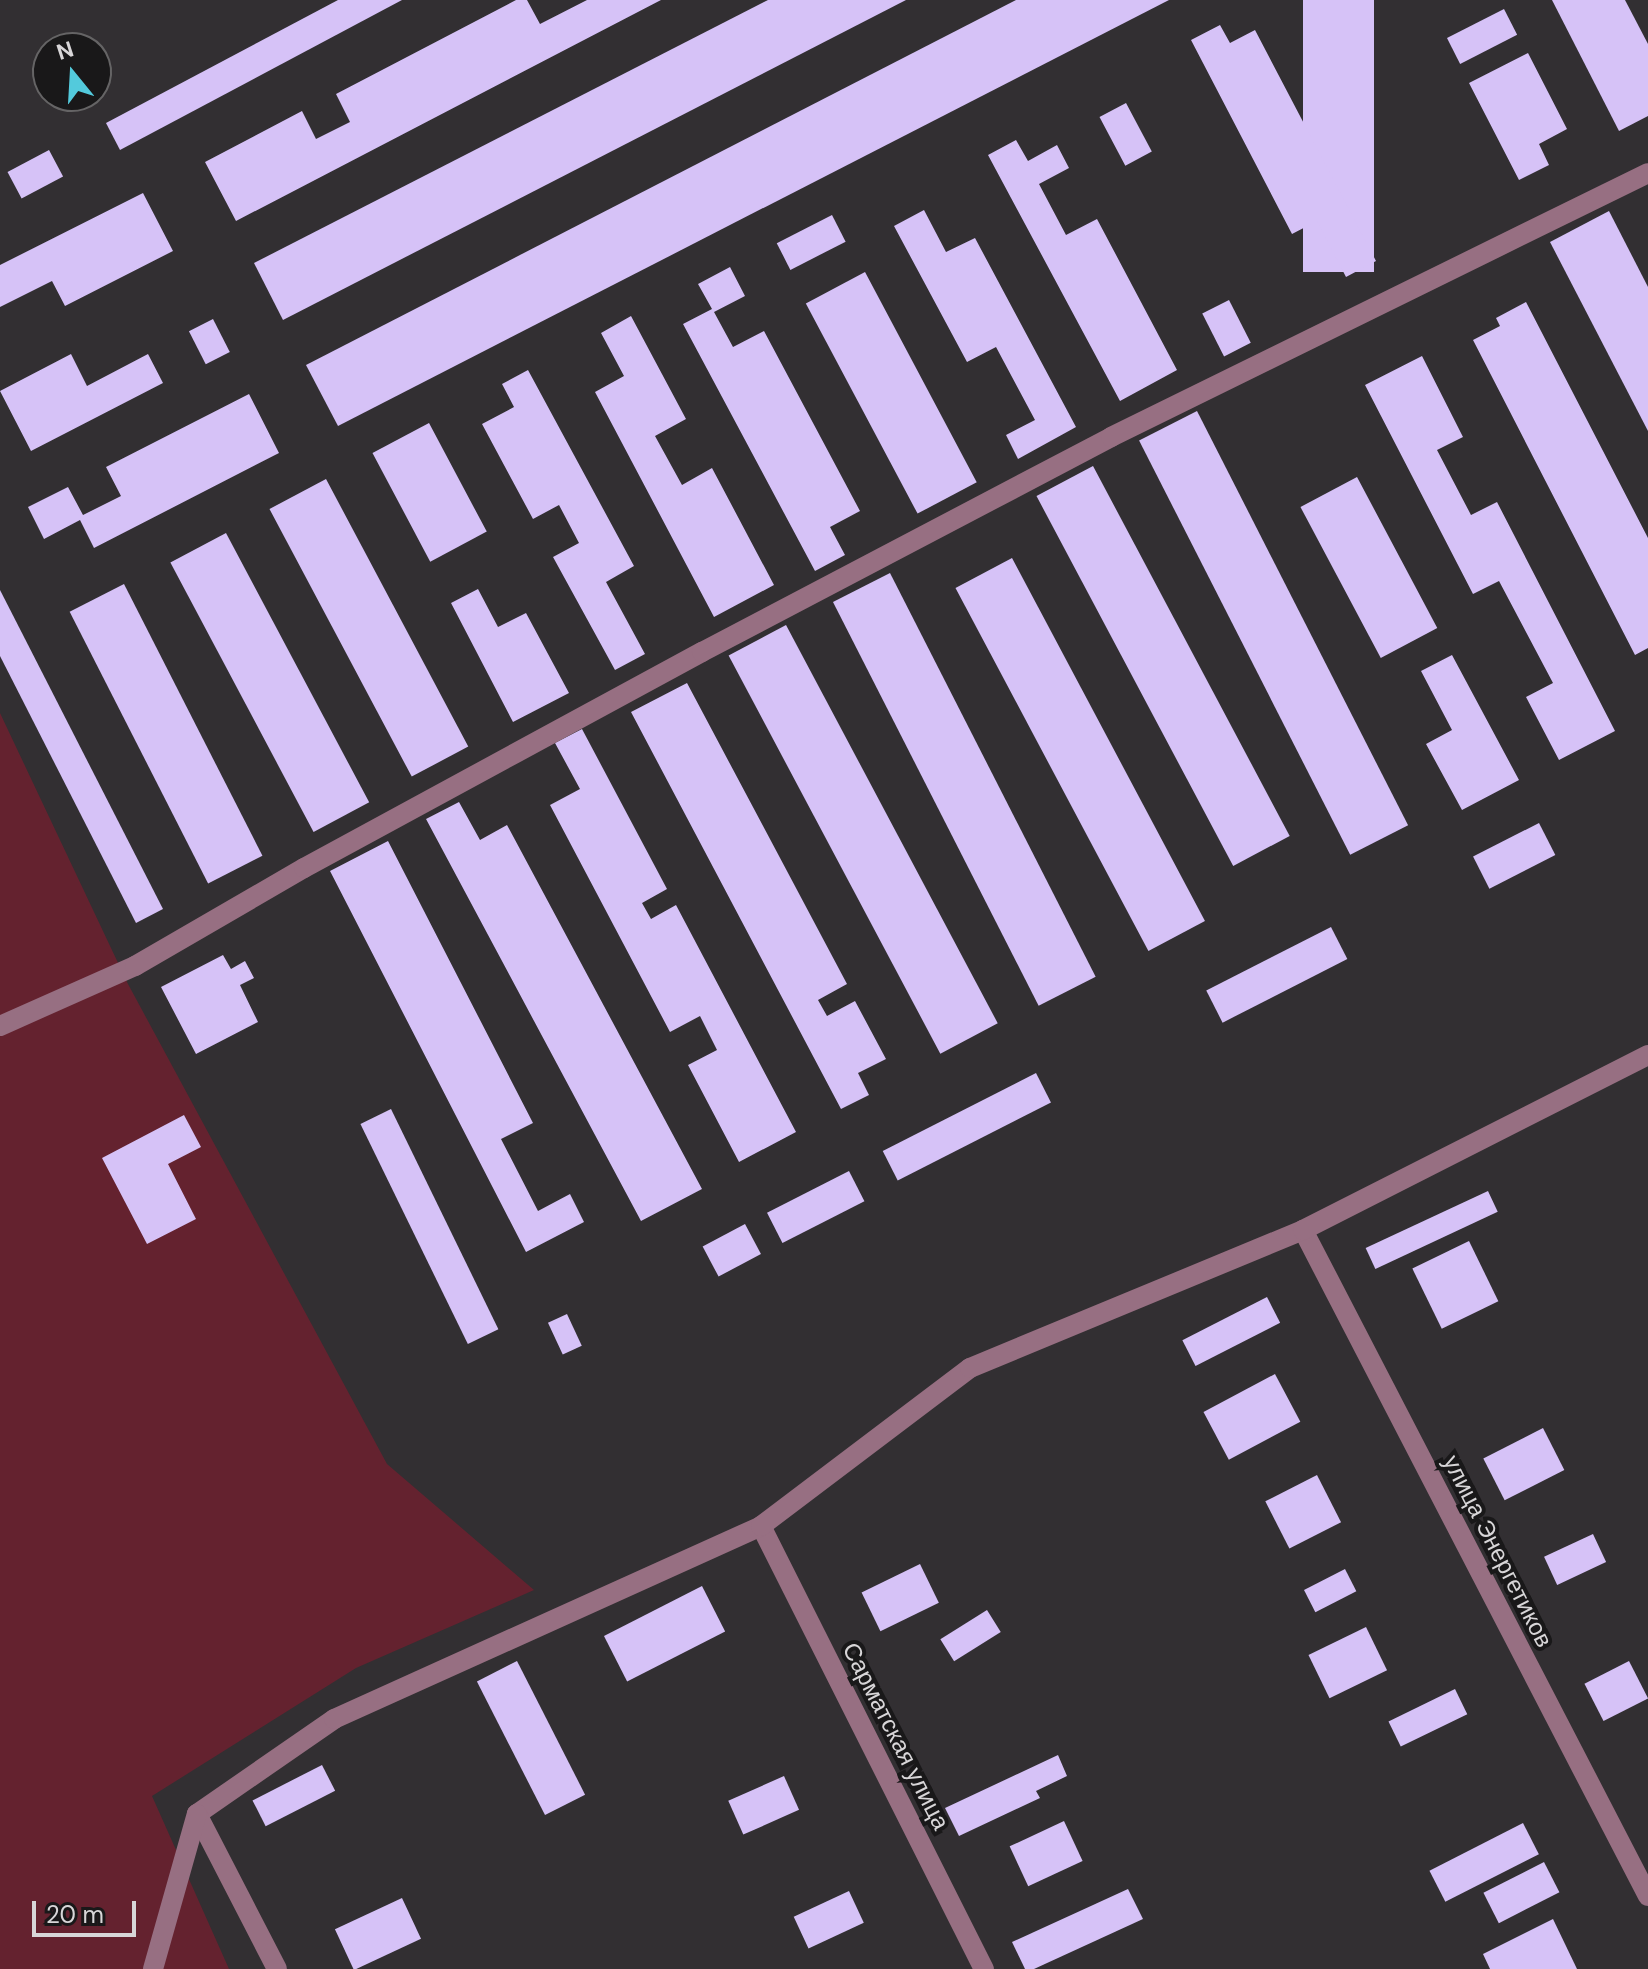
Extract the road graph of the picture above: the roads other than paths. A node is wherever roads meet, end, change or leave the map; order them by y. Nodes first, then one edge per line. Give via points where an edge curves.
1 (1648, 173) edge
2 (0, 1026) edge
3 (1648, 1055) edge
4 (1303, 1230) junction
5 (761, 1526) junction
6 (197, 1814) junction
7 (1648, 1896) edge
8 (153, 1969) edge
9 (277, 1969) edge
10 (984, 1969) edge

1 - 2 street via 1111,437 702,652 135,966
3 - 4 street
4 - 5 street via 970,1368
4 - 7 street, улица Энергетиков
5 - 6 street via 334,1719
5 - 10 street, Сарматская улица
6 - 8 street
6 - 9 street

